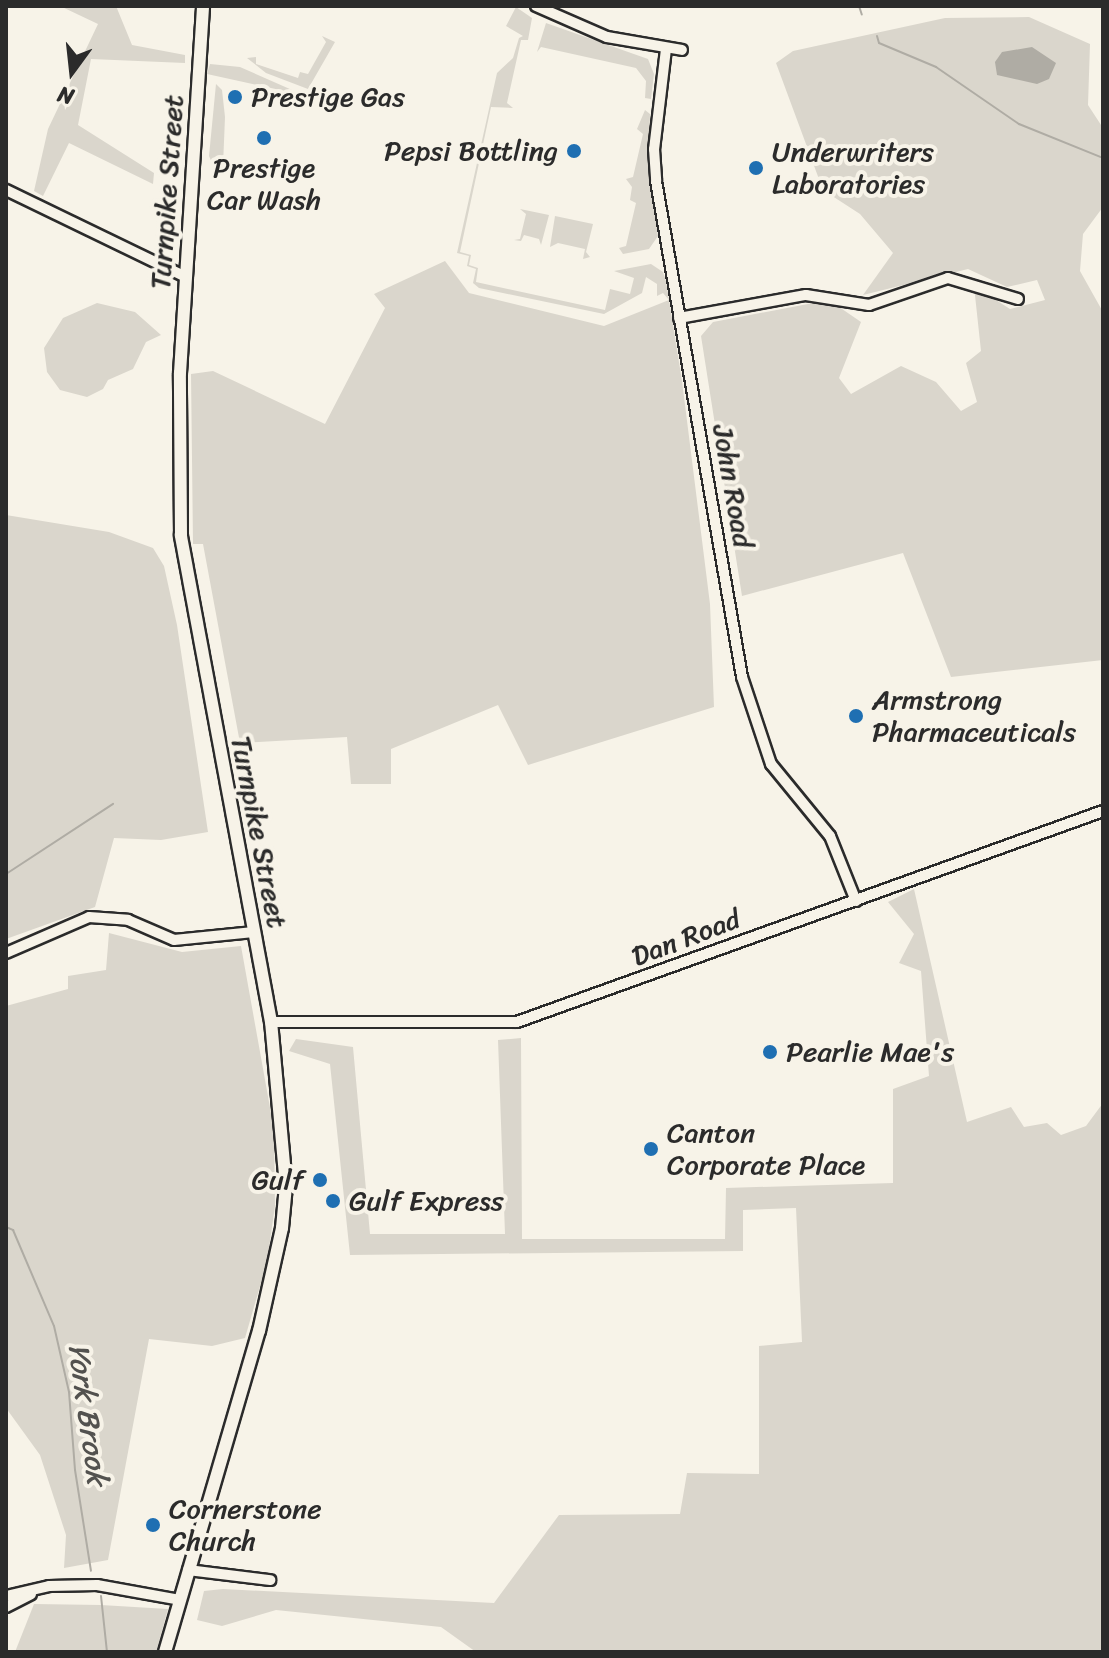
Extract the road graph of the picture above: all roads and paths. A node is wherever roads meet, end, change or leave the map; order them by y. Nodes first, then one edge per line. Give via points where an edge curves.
1 (203, 6) edge
2 (536, 6) edge
3 (666, 49) junction
4 (682, 50) dead end
5 (6, 190) edge
6 (186, 277) junction
7 (1018, 299) dead end
8 (679, 318) junction
9 (1103, 811) edge
10 (856, 901) junction
11 (254, 932) junction
12 (6, 953) edge
13 (271, 1022) junction
14 (188, 1570) junction
15 (270, 1580) dead end
16 (36, 1591) junction
17 (6, 1596) edge
18 (180, 1600) junction
19 (6, 1607) edge
20 (165, 1652) edge

1 - 6 main road, Turnpike Street
2 - 3 street via 607,37
3 - 4 street
3 - 8 street, John Road via 654,160
5 - 6 street
6 - 11 main road, Turnpike Street via 177,458 181,535
7 - 8 street via 948,278 869,305 812,294
8 - 10 street, John Road via 749,709 771,764 830,836
9 - 10 street, Dan Road
10 - 13 street, Dan Road via 517,1022
11 - 12 street via 174,940 128,920 89,917
11 - 13 main road, Turnpike Street
13 - 14 main road, Turnpike Street via 286,1158 282,1228 259,1331
14 - 15 street
14 - 18 main road, Turnpike Street
16 - 17 street
16 - 18 street via 97,1585
16 - 19 street
18 - 20 main road, Turnpike Street

